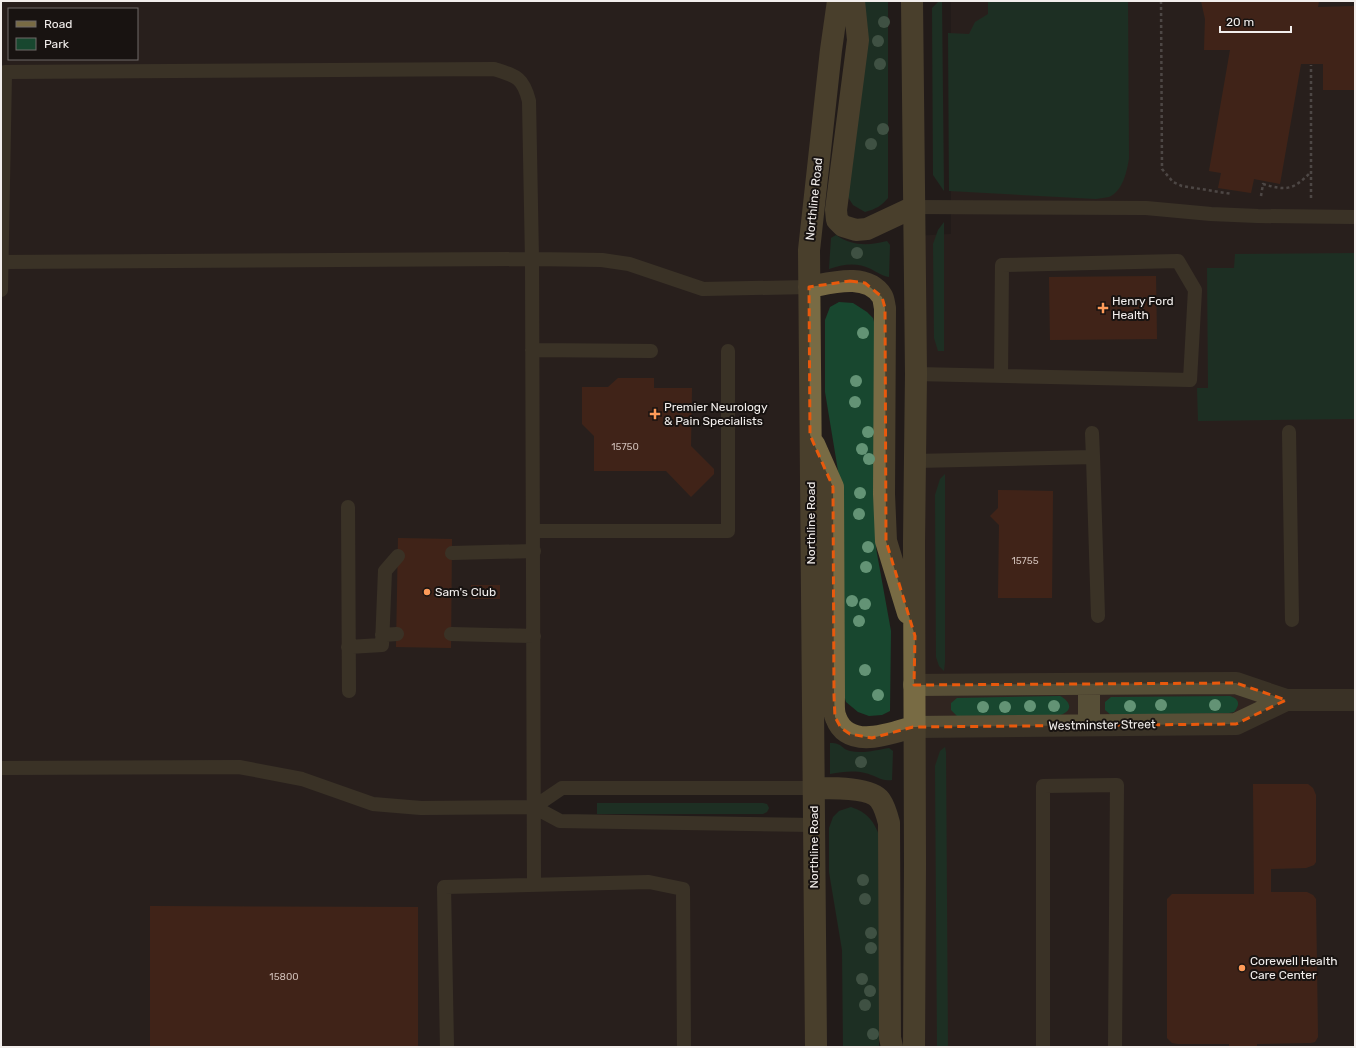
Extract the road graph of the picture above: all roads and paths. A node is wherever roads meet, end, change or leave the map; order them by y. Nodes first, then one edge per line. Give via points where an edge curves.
1 (838, 1) edge
2 (854, 1) edge
3 (912, 1) edge
4 (1161, 1) edge
5 (1311, 65) dead end
6 (1311, 172) junction
7 (1237, 195) dead end
8 (1261, 199) dead end
9 (1311, 200) dead end
10 (914, 207) junction
11 (1355, 217) edge
12 (532, 259) junction
13 (2, 262) junction
14 (809, 287) junction
15 (1, 290) edge
16 (532, 350) junction
17 (651, 351) dead end
18 (728, 351) dead end
19 (916, 374) junction
20 (1001, 375) junction
21 (1289, 432) dead end
22 (1092, 433) dead end
23 (810, 435) junction
24 (1093, 457) junction
25 (915, 460) junction
26 (348, 507) dead end
27 (533, 531) junction
28 (534, 551) junction
29 (452, 553) dead end
30 (398, 556) dead end
31 (1098, 616) dead end
32 (1292, 620) dead end
33 (396, 634) dead end
34 (451, 634) dead end
35 (382, 635) junction
36 (534, 636) junction
37 (915, 636) junction
38 (348, 647) junction
39 (1089, 684) junction
40 (914, 685) junction
41 (349, 692) dead end
42 (1286, 700) junction
43 (1355, 700) edge
44 (1089, 725) junction
45 (914, 727) junction
46 (1, 768) edge
47 (814, 788) junction
48 (534, 807) junction
49 (814, 825) junction
50 (534, 885) junction
51 (447, 1047) edge
52 (684, 1047) edge
53 (816, 1047) edge
54 (892, 1047) edge
55 (914, 1047) edge
56 (1043, 1047) edge
57 (1115, 1047) edge

1 - 14 main road, Northline Road via 809,250
2 - 10 main road via 858,40 836,210 837,220 843,226 856,230 867,229
3 - 10 main road
4 - 7 path via 1162,169 1173,182 1182,186
5 - 6 path
6 - 8 path via 1301,182 1288,188 1263,184
6 - 9 path
10 - 11 lane via 1146,208 1250,216
10 - 19 main road
12 - 13 lane
12 - 13 lane via 529,101 526,87 515,76 494,69 5,72
12 - 14 lane via 602,260 629,264 703,289
12 - 16 lane
13 - 15 lane
14 - 23 main road, Northline Road
14 - 37 main road via 850,281 865,283 882,297 885,308 886,541
16 - 17 lane
16 - 27 lane
18 - 27 lane via 728,531
19 - 20 lane
19 - 25 main road
20 - 20 lane via 1190,380 1195,290 1178,261 1002,265
21 - 32 lane
22 - 24 lane
23 - 45 main road via 833,487 835,717 841,728 862,737 872,738
23 - 47 main road, Northline Road
24 - 25 lane
24 - 31 lane
25 - 37 main road
26 - 38 lane
27 - 28 lane
28 - 29 lane
28 - 36 lane
30 - 35 lane via 385,570
33 - 35 lane
34 - 36 lane
35 - 38 lane via 382,645
36 - 48 lane
37 - 40 main road
38 - 41 lane
39 - 40 street, Westminster Street
39 - 42 street, Westminster Street via 1236,683
39 - 44 street
40 - 45 main road
42 - 43 street, Westminster Street
42 - 44 street, Westminster Street via 1236,724
44 - 45 street, Westminster Street
45 - 55 main road
46 - 48 lane via 238,767 302,779 373,804 421,808
47 - 48 lane via 562,788
47 - 49 main road, Northline Road
47 - 54 main road via 864,792 879,799 886,812 889,823
48 - 49 lane via 560,821
48 - 50 lane
49 - 53 main road, Northline Road
50 - 51 lane via 444,887
50 - 52 lane via 649,882 683,889
56 - 57 lane via 1043,786 1116,785

